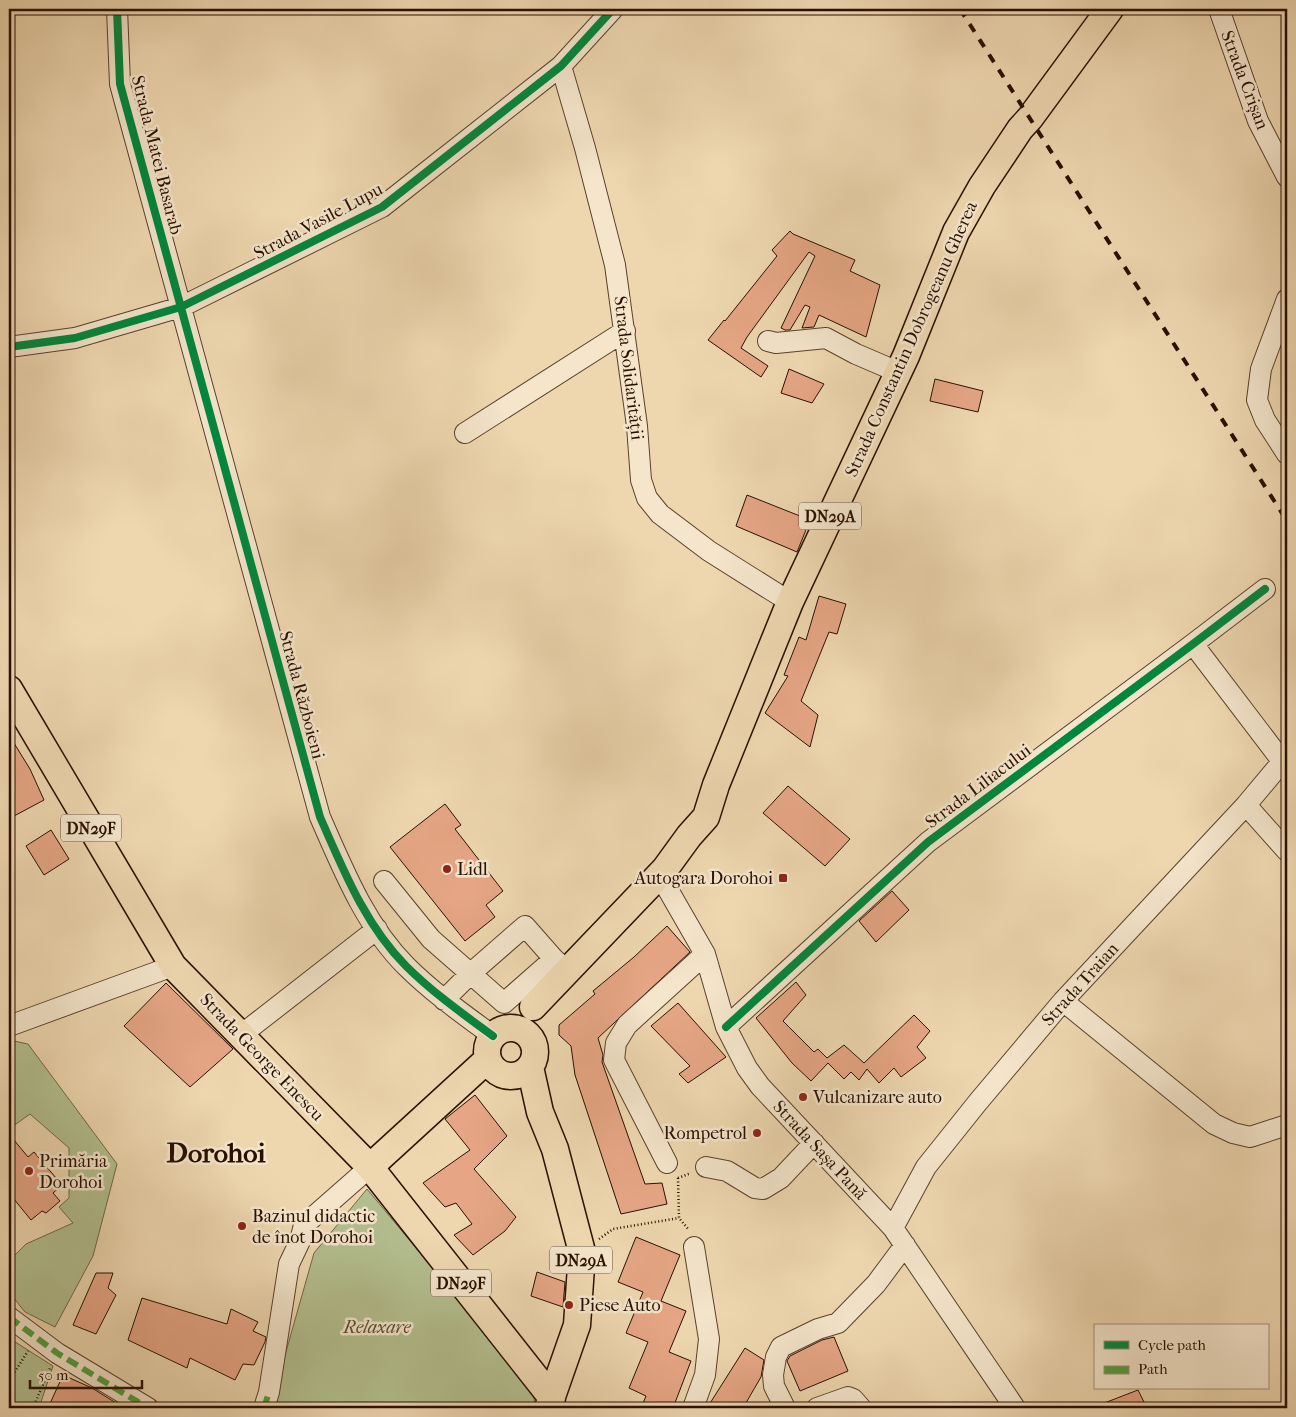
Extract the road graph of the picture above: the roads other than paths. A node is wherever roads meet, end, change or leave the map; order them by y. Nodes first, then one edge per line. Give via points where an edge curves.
1 (117, 9) edge
2 (613, 9) edge
3 (1110, 9) edge
4 (1219, 9) edge
5 (561, 66) junction
6 (1287, 177) edge
7 (1287, 298) edge
8 (181, 307) junction
9 (625, 331) junction
10 (768, 341) dead end
11 (9, 347) edge
12 (898, 372) junction
13 (465, 433) dead end
14 (1287, 454) edge
15 (1265, 589) dead end
16 (790, 602) junction
17 (1193, 644) junction
18 (9, 689) edge
19 (1285, 758) edge
20 (1246, 805) junction
21 (1287, 851) edge
22 (659, 874) junction
23 (384, 881) dead end
24 (377, 929) junction
25 (705, 954) junction
26 (561, 965) junction
27 (173, 966) junction
28 (470, 974) junction
29 (444, 1000) junction
30 (1063, 1001) junction
31 (533, 1007) junction
32 (9, 1026) edge
33 (726, 1027) junction
34 (241, 1035) junction
35 (498, 1041) junction
36 (525, 1062) junction
37 (1287, 1125) edge
38 (814, 1143) junction
39 (370, 1167) junction
40 (706, 1167) road end
41 (673, 1170) road end
42 (893, 1228) junction
43 (905, 1244) junction
44 (694, 1247) road end
45 (9, 1317) edge
46 (266, 1400) edge
47 (550, 1403) edge
48 (148, 1408) edge
49 (693, 1408) edge
50 (785, 1408) edge
51 (817, 1408) edge
52 (861, 1408) edge
53 (1015, 1408) edge

1 - 8 street, Strada Matei Basarab via 120,84
2 - 5 street, Strada Vasile Lupu
3 - 12 main road, Strada Constantin Dobrogeanu Gherea / DN29A via 1020,129 982,186 956,232
4 - 6 street, Strada Crișan via 1258,121
5 - 8 street, Strada Vasile Lupu via 382,207
5 - 9 street, Strada Solidarității via 615,265
7 - 14 street via 1261,369 1257,400 1265,420
8 - 11 street, Strada Vasile Lupu via 75,338
8 - 24 street, Strada Războieni via 320,818 354,892
9 - 13 street
9 - 16 street, Strada Solidarității via 641,480 646,498 660,514 708,551
10 - 12 street via 826,338
12 - 16 main road, Strada Constantin Dobrogeanu Gherea / DN29A
15 - 17 street, Strada Liliacului
16 - 22 main road, Strada Constantin Dobrogeanu Gherea / DN29A via 716,785 706,818
17 - 19 street
17 - 33 street, Strada Liliacului via 928,842
18 - 27 main road, Strada George Enescu / DN29F
19 - 20 street, Strada Traian
20 - 21 street
20 - 30 street, Strada Traian
22 - 25 street, Strada Sașa Pană
22 - 26 main road, Strada Constantin Dobrogeanu Gherea / DN29A
23 - 28 street via 431,939
24 - 29 street, Strada Războieni via 406,966
24 - 34 street
25 - 33 street, Strada Sașa Pană
25 - 41 street via 627,1026 616,1043 614,1060
26 - 28 street via 504,1003
26 - 28 street via 524,926
26 - 31 main road, Strada Constantin Dobrogeanu Gherea / DN29A
27 - 32 street
27 - 34 main road, Strada George Enescu / DN29F
28 - 29 street
29 - 35 street, Strada Războieni
30 - 37 street via 1214,1124 1250,1137
30 - 42 street, Strada Traian via 926,1167
31 - 35 main road, Strada Constantin Dobrogeanu Gherea / DN29A
31 - 36 main road, DN29A
33 - 38 street, Strada Sașa Pană via 760,1086
34 - 39 main road, Strada George Enescu / DN29F
35 - 36 main road via 526,1032
35 - 36 main road via 491,1065 500,1073
35 - 39 main road, Strada Constantin Dobrogeanu Gherea
36 - 47 main road, DN29A via 554,1149 582,1252 577,1325
38 - 40 street via 781,1178 763,1189 755,1188 727,1171
38 - 42 street, Strada Sașa Pană
39 - 46 street via 304,1226 289,1264
39 - 47 main road, Strada George Enescu / DN29F
42 - 43 street, Strada Sașa Pană
43 - 50 street via 876,1284 838,1323 782,1347 776,1357 773,1375 774,1386
43 - 53 street, Strada Sașa Pană
44 - 49 street via 709,1339 705,1375
45 - 48 street via 57,1353
51 - 52 street via 848,1397

